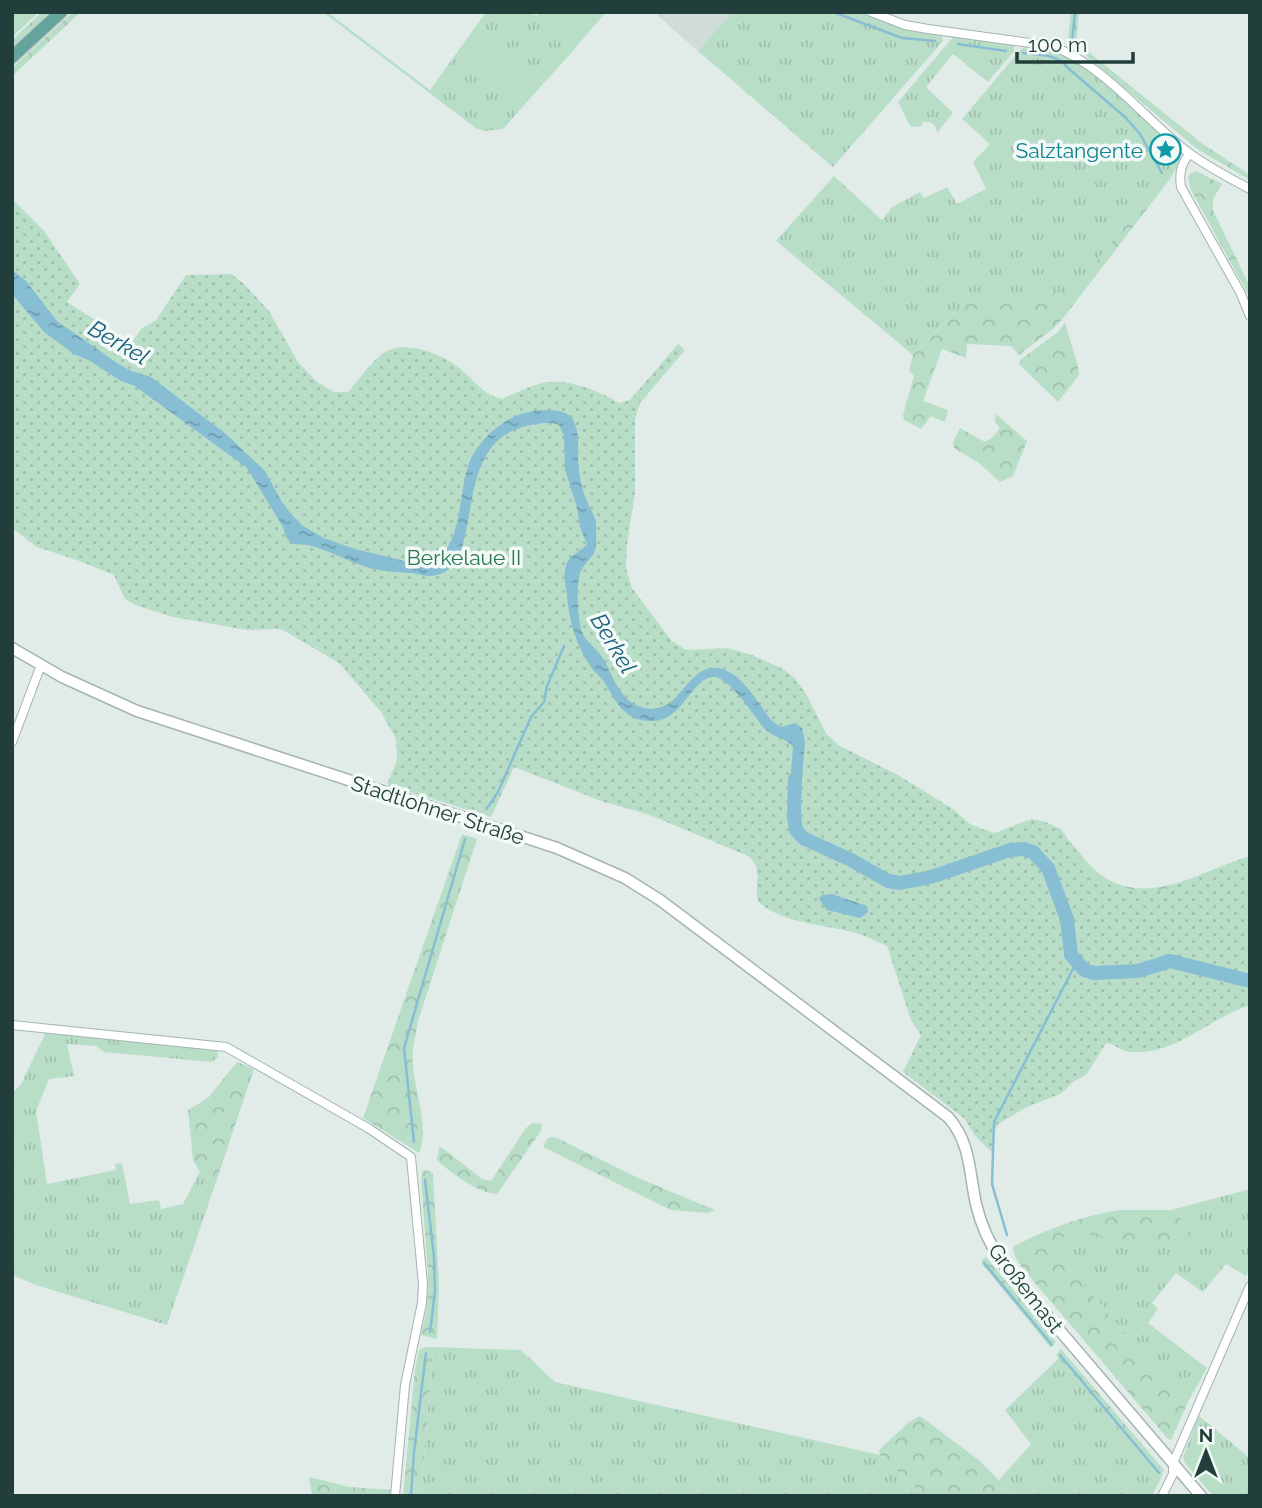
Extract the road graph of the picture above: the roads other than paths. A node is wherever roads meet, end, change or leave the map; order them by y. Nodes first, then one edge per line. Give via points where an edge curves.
1 (61, 12) edge
2 (872, 12) edge
3 (12, 57) edge
4 (1189, 154) junction
5 (1250, 189) edge
6 (1250, 316) edge
7 (12, 648) edge
8 (41, 665) junction
9 (12, 742) edge
10 (12, 1024) edge
11 (960, 1130) joint
12 (1250, 1286) edge
13 (1173, 1463) junction
14 (395, 1496) edge
15 (1162, 1496) edge
16 (1201, 1496) edge

1 - 3 main road
2 - 4 street via 905,25 1070,52
4 - 5 street
4 - 6 street via 1180,172 1181,187
7 - 8 street, Stadtlohner Straße
8 - 9 street
8 - 11 street, Stadtlohner Straße via 137,711 600,866 660,900 936,1107
10 - 14 street via 226,1048 411,1157 423,1284 405,1385
11 - 13 street, Großemast via 976,1203 992,1247
12 - 13 street
13 - 15 street
13 - 16 street, Großemast

